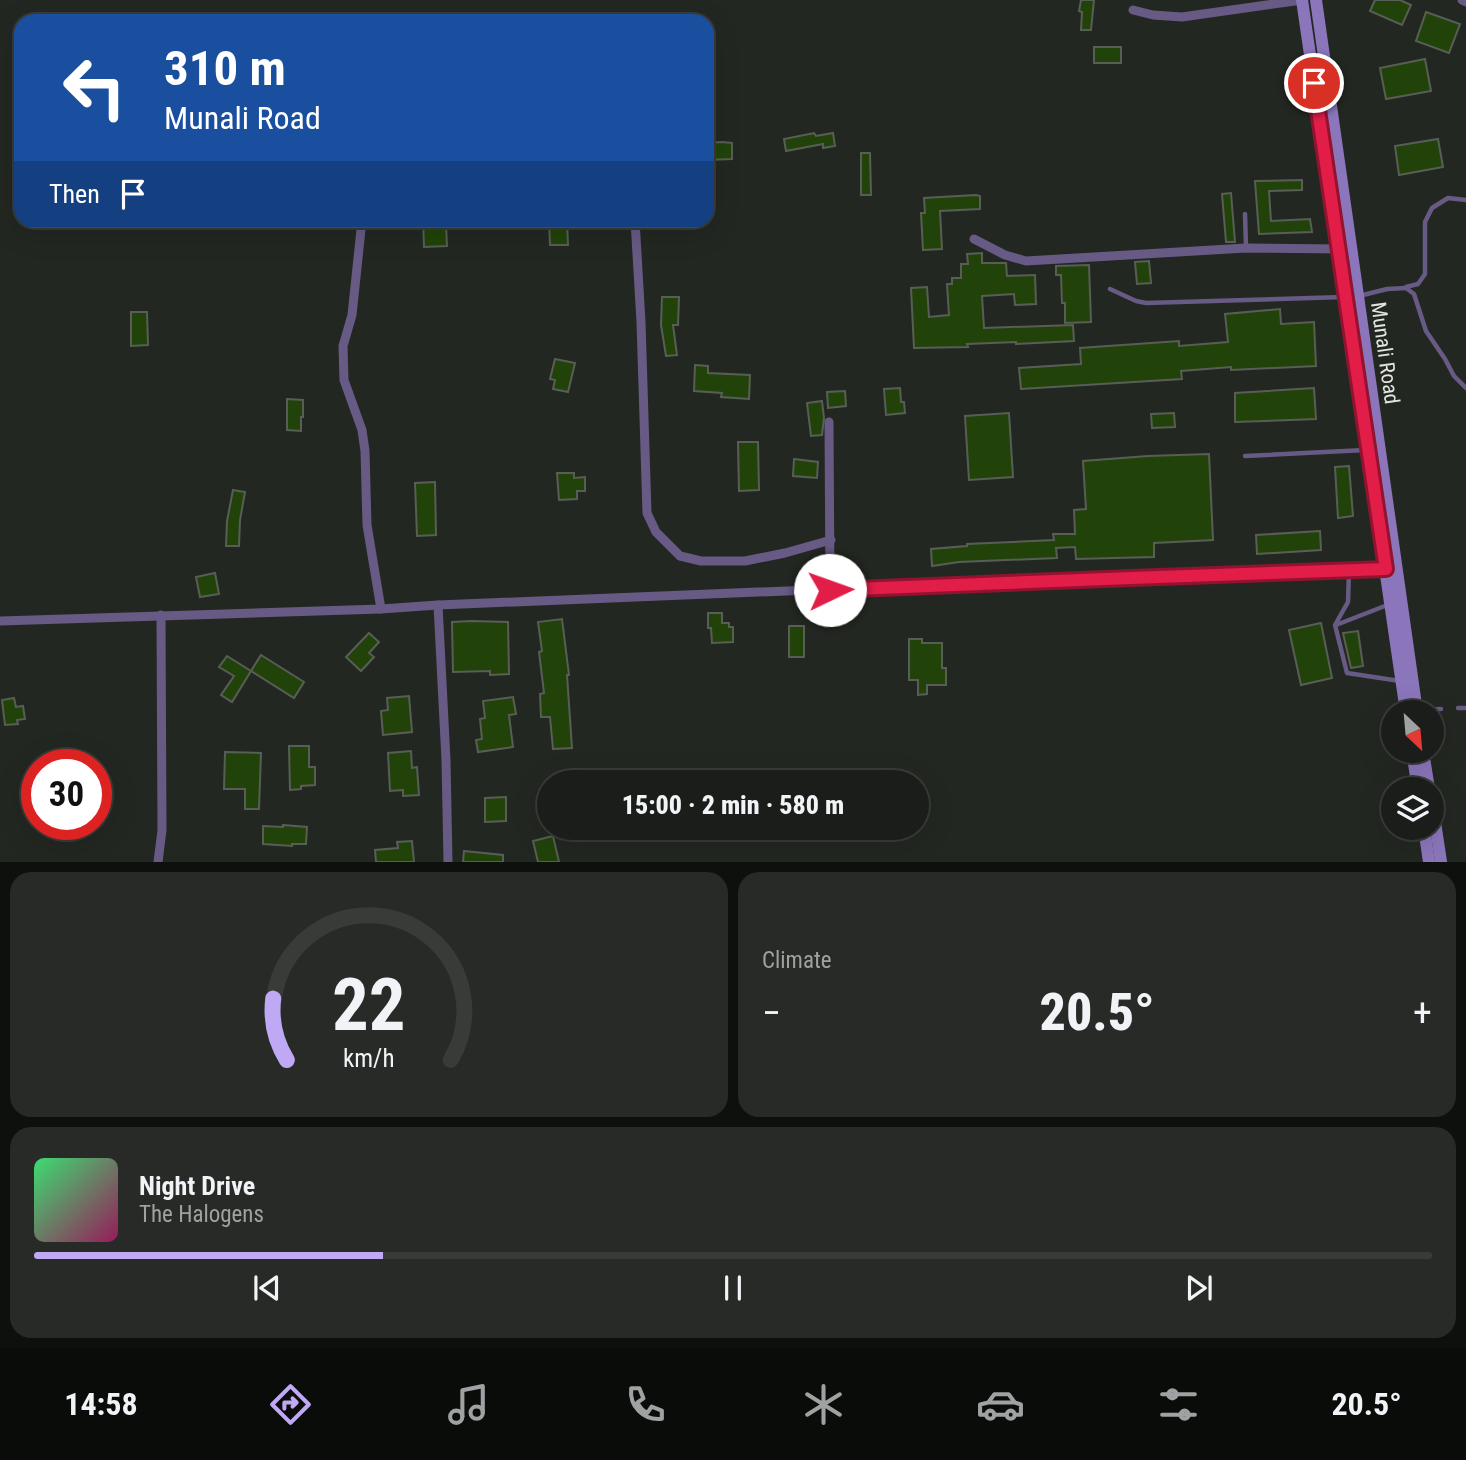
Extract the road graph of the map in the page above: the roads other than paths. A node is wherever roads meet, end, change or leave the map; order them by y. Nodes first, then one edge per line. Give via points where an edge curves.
1 (1302, 0) edge
2 (1315, 0) edge
3 (1133, 10) dead end
4 (1466, 200) edge
5 (1245, 214) dead end
6 (361, 228) edge
7 (635, 228) edge
8 (974, 239) dead end
9 (1246, 248) junction
10 (1344, 249) junction
11 (1406, 288) junction
12 (1110, 289) dead end
13 (1351, 297) junction
14 (1466, 388) edge
15 (829, 422) dead end
16 (1374, 450) junction
17 (1245, 456) dead end
18 (831, 540) junction
19 (1392, 569) junction
20 (1349, 571) junction
21 (830, 590) junction
22 (1391, 604) junction
23 (438, 605) junction
24 (381, 608) junction
25 (160, 615) junction
26 (0, 621) edge
27 (1335, 625) junction
28 (1401, 681) junction
29 (1407, 700) edge
30 (1410, 700) edge
31 (1458, 708) dead end
32 (1466, 708) edge
33 (1426, 840) edge
34 (1438, 840) edge
35 (158, 862) edge
36 (448, 862) edge
37 (1429, 862) edge
38 (1441, 862) edge

1 - 3 street via 1182,17
1 - 10 main road, Munali Road
2 - 10 main road, Munali Road
4 - 11 lane via 1448,198 1432,208 1425,222 1425,274 1418,284
5 - 9 lane
6 - 24 street via 352,315 343,346 344,380 362,430 367,525
7 - 18 street via 647,513 656,532 680,556 701,561 745,561
8 - 9 street via 1005,256 1026,261
9 - 10 street
10 - 13 main road, Munali Road
11 - 13 lane
11 - 14 lane via 1414,295 1426,331
12 - 13 lane via 1146,303
13 - 16 main road, Munali Road
15 - 18 street
16 - 17 lane
16 - 19 main road, Munali Road
18 - 21 street
19 - 20 street
19 - 22 main road, Munali Road
19 - 30 main road, Munali Road
20 - 21 street
20 - 27 lane via 1348,602
21 - 23 street
22 - 27 lane
22 - 28 main road, Munali Road
23 - 24 street
23 - 36 street
24 - 25 street
25 - 26 street
25 - 35 street via 162,830
27 - 28 lane via 1347,673
28 - 29 main road, Munali Road
31 - 32 lane
33 - 37 main road
34 - 38 main road

